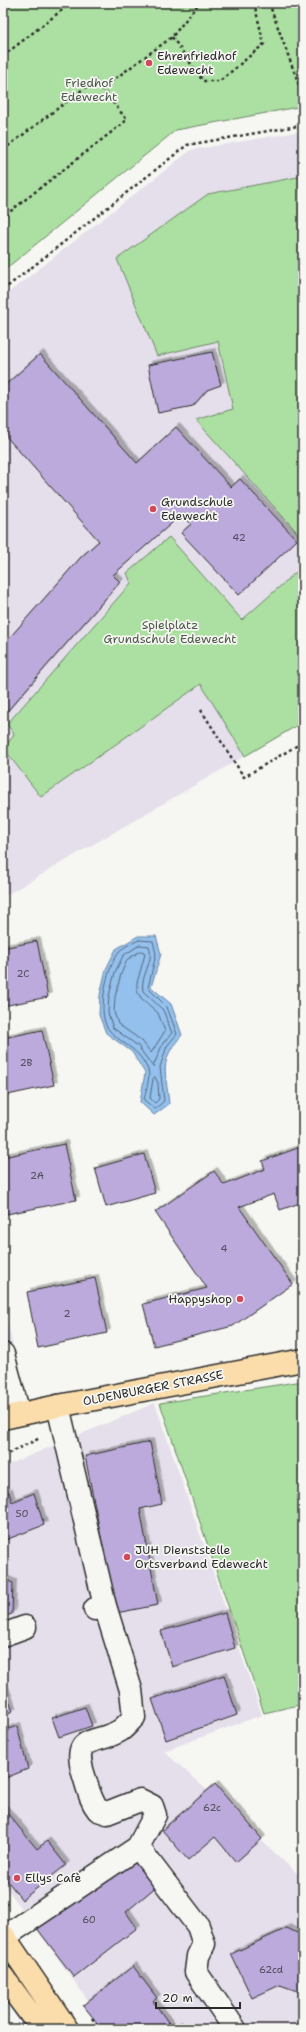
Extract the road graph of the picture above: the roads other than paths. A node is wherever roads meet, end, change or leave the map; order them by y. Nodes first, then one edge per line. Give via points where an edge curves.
1 (3, 1354) edge
2 (303, 1360) edge
3 (58, 1406) junction
4 (11, 1416) edge
5 (25, 1627) dead end
6 (3, 1635) edge
7 (138, 1847) junction
8 (4, 1936) edge
9 (3, 1977) edge
10 (46, 2029) edge
11 (67, 2029) edge
12 (235, 2029) edge

1 - 4 lane
2 - 3 main road, OLDENBURGER STRASSE
3 - 4 main road, OLDENBURGER STRASSE
3 - 7 lane via 100,1607 131,1690 134,1716 121,1730 86,1742 80,1751 79,1760 92,1802 98,1810 107,1813 140,1800 152,1806 155,1815
5 - 6 lane
7 - 8 lane
7 - 12 lane via 198,1926 204,1944 198,1956 196,1972
8 - 11 main road
9 - 10 main road via 31,2014

